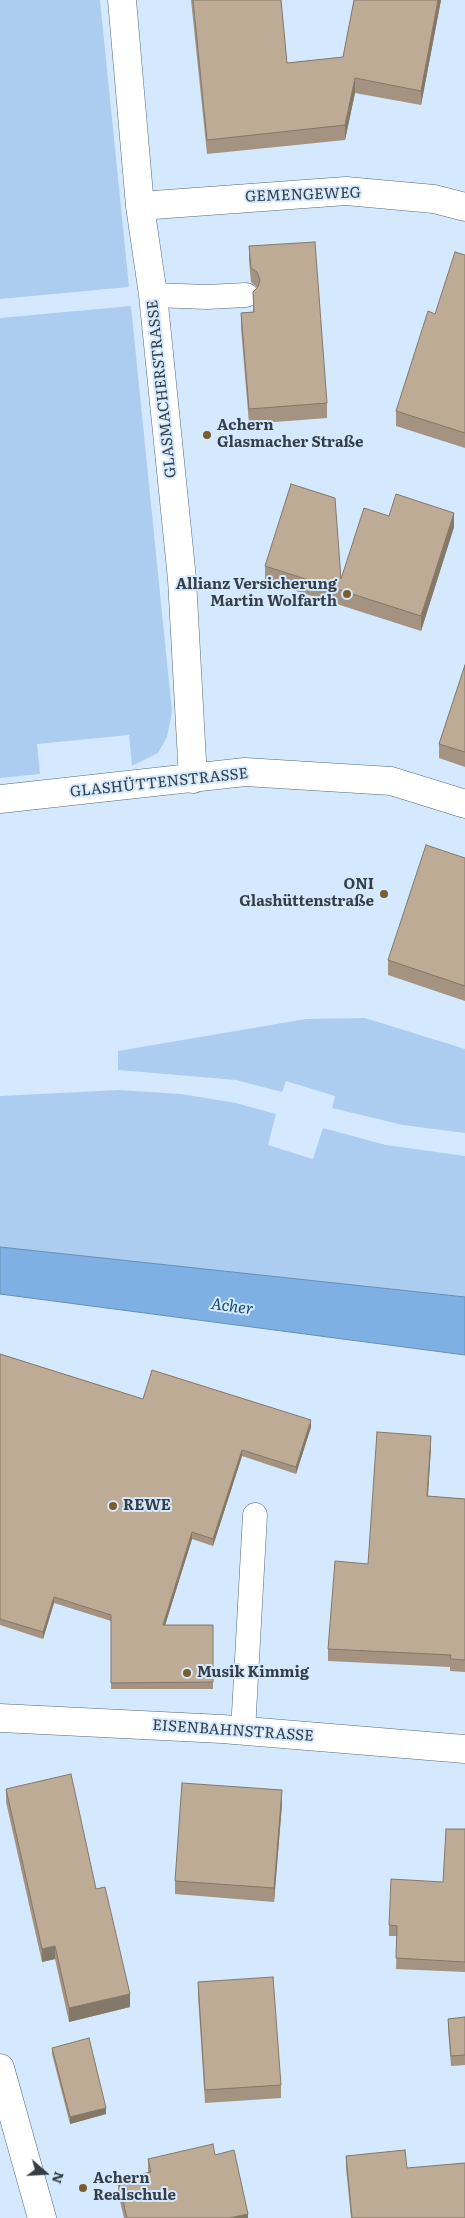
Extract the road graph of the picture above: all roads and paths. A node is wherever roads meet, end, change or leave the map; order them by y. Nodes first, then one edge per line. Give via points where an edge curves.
1 (122, 0) edge
2 (140, 206) junction
3 (465, 206) edge
4 (246, 294) dead end
5 (153, 295) junction
6 (193, 779) junction
7 (0, 799) edge
8 (465, 804) edge
9 (255, 1515) dead end
10 (0, 1718) edge
11 (243, 1731) junction
12 (465, 1749) edge
13 (0, 2068) edge
14 (42, 2218) edge

1 - 2 street, GLASMACHERSTRASSE
2 - 3 street, GEMENGEWEG via 346,190 434,199
2 - 5 street, GLASMACHERSTRASSE
4 - 5 lane via 207,297
5 - 6 street, GLASMACHERSTRASSE via 182,579
6 - 7 street, GLASHÜTTENSTRASSE
6 - 8 street, GLASHÜTTENSTRASSE via 245,772 392,781
9 - 11 lane
10 - 11 street, EISENBAHNSTRASSE
11 - 12 street, EISENBAHNSTRASSE
13 - 14 street

